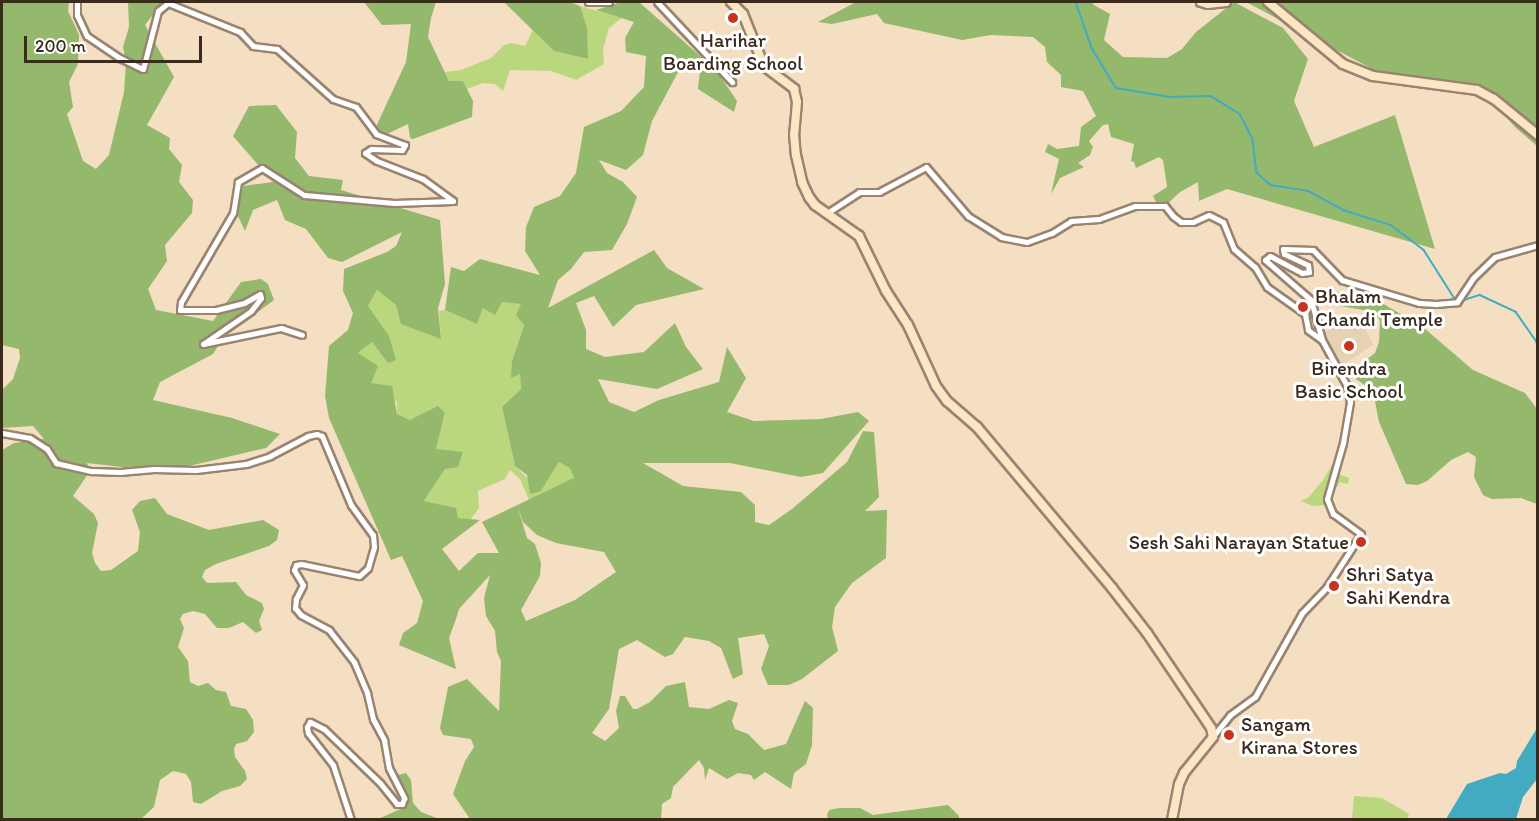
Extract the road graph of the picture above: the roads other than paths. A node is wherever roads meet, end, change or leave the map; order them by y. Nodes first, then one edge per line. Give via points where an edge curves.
1 (76, 2) edge
2 (588, 2) edge
3 (609, 2) edge
4 (657, 2) edge
5 (731, 2) edge
6 (1201, 2) edge
7 (1226, 2) edge
8 (1268, 2) edge
9 (732, 82) dead end
10 (1538, 135) edge
11 (827, 213) junction
12 (1538, 245) edge
13 (302, 336) dead end
14 (1322, 340) junction
15 (2, 433) edge
16 (1214, 735) junction
17 (351, 819) edge
18 (1172, 819) edge

1 - 13 street via 77,15 87,36 143,69 158,11 168,3 240,32 253,46 277,48 333,99 356,107 376,134 405,145 402,150 372,149 365,153 423,179 453,201 394,203 304,195 262,168 238,182 233,213 180,310 216,310 260,294 251,311 203,344 281,328
2 - 3 street
4 - 9 street
5 - 11 main road via 743,14 764,66 794,89 795,145 802,182 812,202
6 - 7 main road
8 - 10 main road via 1343,64 1373,76 1477,90
11 - 14 street via 859,192 879,192 926,167 968,216 1001,237 1027,242 1071,221 1100,219 1135,206 1165,206 1181,222 1193,222 1209,214 1223,222 1234,249 1255,267 1267,287 1305,314 1308,330
11 - 16 main road via 863,241 947,401 977,427 1112,588 1147,633
12 - 14 street via 1495,257 1456,302 1436,304 1342,280 1314,250 1283,249 1284,254 1308,265 1309,272 1302,273 1270,256 1265,260 1311,300
14 - 16 street via 1347,387 1350,402 1327,499 1333,514 1360,534 1326,588 1302,613 1255,697 1230,715
15 - 17 street via 30,438 47,449 56,463 120,472 246,464 308,436 322,436 351,505 373,535 374,547 368,568 359,576 296,565 294,570 303,585 295,608 329,630 354,662 384,740 388,768 404,798 402,804 397,804 324,729 310,722 308,733 333,765
16 - 18 main road via 1184,773

